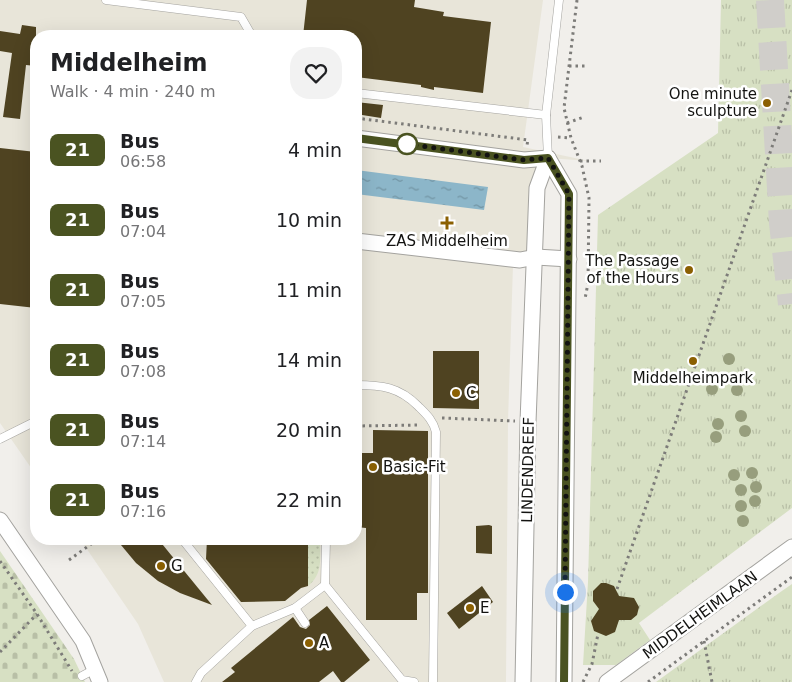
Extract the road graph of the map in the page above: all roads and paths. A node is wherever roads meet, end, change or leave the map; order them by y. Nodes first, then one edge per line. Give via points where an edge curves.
1 (106, 0) edge
2 (559, 0) edge
3 (249, 30) edge
4 (569, 66) dead end
5 (585, 66) dead end
6 (792, 90) edge
7 (362, 94) edge
8 (546, 116) junction
9 (584, 118) dead end
10 (362, 119) edge
11 (567, 123) dead end
12 (362, 139) edge
13 (548, 158) junction
14 (524, 160) junction
15 (601, 160) dead end
16 (580, 161) dead end
17 (362, 242) edge
18 (536, 257) junction
19 (569, 259) junction
20 (568, 296) junction
21 (585, 296) dead end
22 (362, 385) edge
23 (430, 418) junction
24 (528, 422) junction
25 (30, 424) edge
26 (362, 426) edge
27 (0, 440) edge
28 (0, 520) edge
29 (90, 545) edge
30 (187, 545) edge
31 (326, 545) edge
32 (792, 547) edge
33 (69, 560) dead end
34 (0, 561) edge
35 (792, 577) edge
36 (325, 585) junction
37 (617, 589) dead end
38 (295, 608) junction
39 (37, 614) junction
40 (306, 623) dead end
41 (252, 626) junction
42 (598, 634) dead end
43 (704, 640) junction
44 (0, 652) edge
45 (88, 676) edge
46 (401, 681) edge
47 (196, 682) edge
48 (414, 682) edge
49 (433, 682) edge
50 (523, 682) edge
51 (564, 682) edge
52 (583, 682) edge
53 (607, 682) edge
54 (648, 682) edge
55 (712, 682) edge

1 - 3 lane via 241,17
2 - 8 lane, LINDENDREEF
4 - 5 path
6 - 37 path
7 - 8 lane
8 - 13 lane, LINDENDREEF
9 - 11 path
10 - 14 path via 528,140
12 - 14 street
13 - 14 street
13 - 18 street, LINDENDREEF via 538,188
13 - 19 street, LINDENDREEF via 569,194
15 - 16 path
17 - 18 street via 520,260
18 - 19 street
18 - 24 street, LINDENDREEF
19 - 20 street, LINDENDREEF
20 - 21 path
20 - 51 street, LINDENDREEF
22 - 23 lane via 399,390
23 - 24 path
23 - 26 path via 422,425
23 - 49 lane via 437,442
24 - 50 street, LINDENDREEF
25 - 27 lane
28 - 45 street via 83,641
29 - 33 path
30 - 41 lane
31 - 36 lane
32 - 53 street, MIDDELHEIMLAAN
34 - 39 path
35 - 43 path, MIDDELHEIMLAAN
36 - 38 lane
36 - 46 lane
38 - 40 lane
38 - 41 lane
39 - 44 path
39 - 45 path
41 - 47 lane via 201,673
42 - 52 path via 592,664
43 - 54 path, MIDDELHEIMLAAN
43 - 55 path
46 - 48 lane

